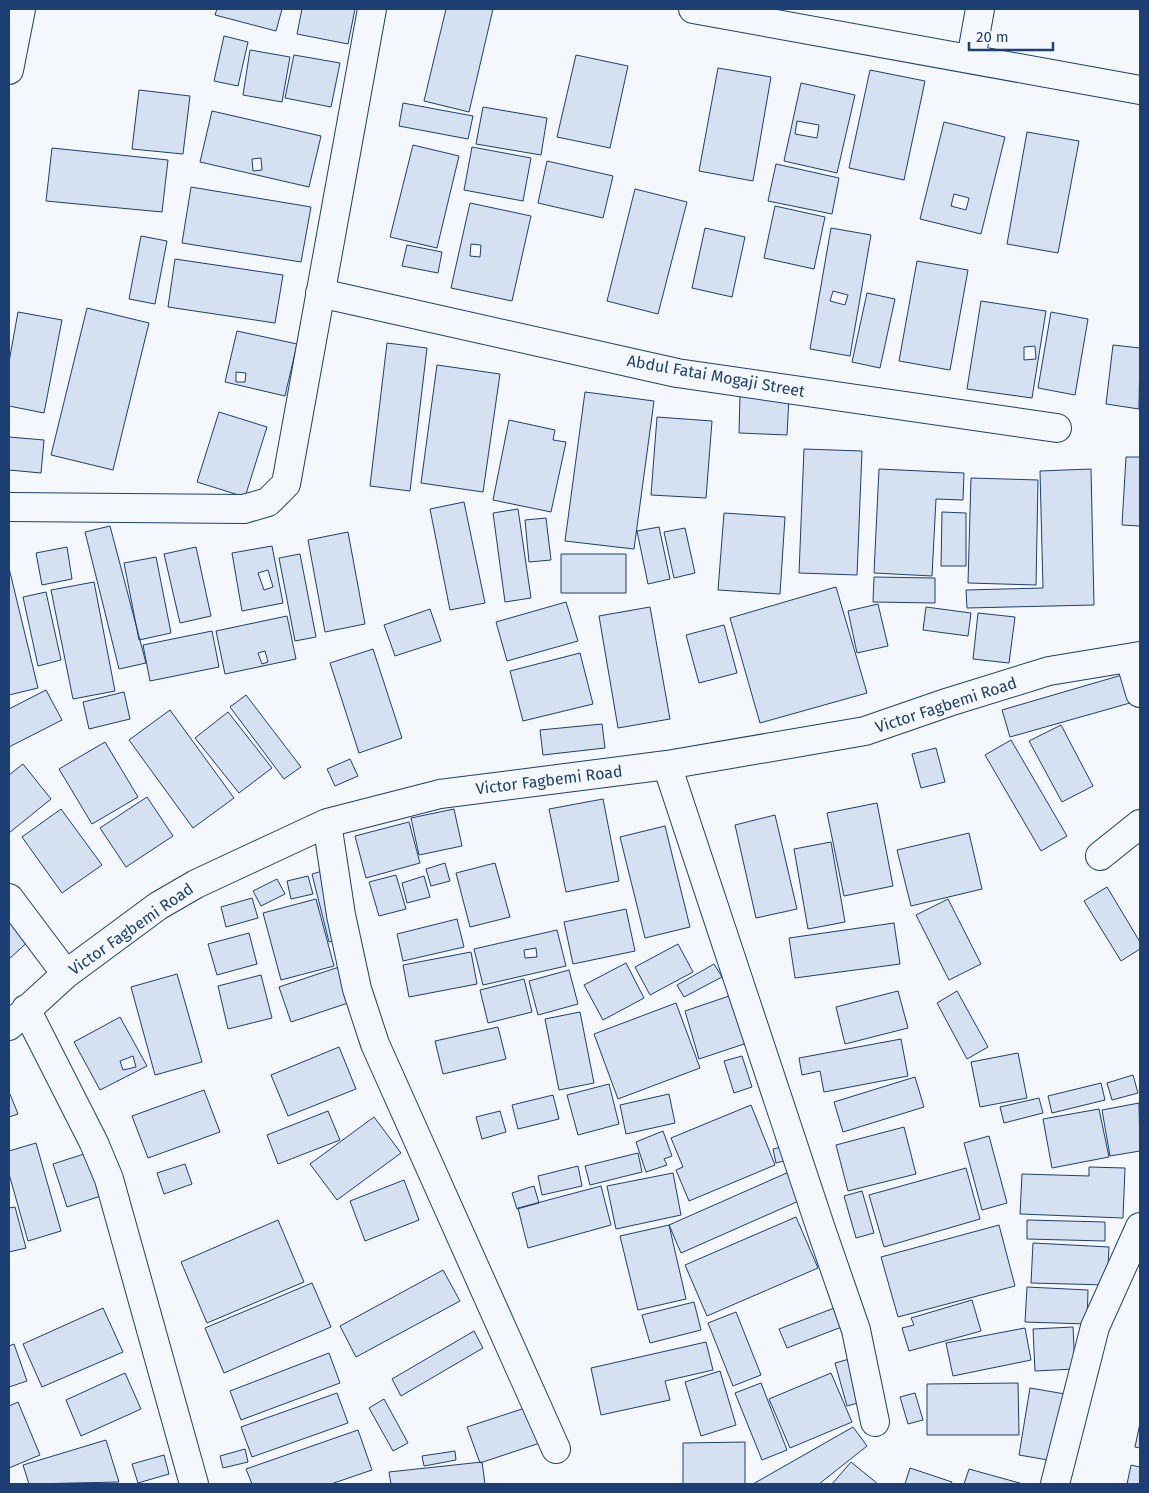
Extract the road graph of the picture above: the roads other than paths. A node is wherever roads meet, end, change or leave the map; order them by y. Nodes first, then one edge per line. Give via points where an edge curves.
1 (20, 9) edge
2 (372, 9) edge
3 (693, 9) edge
4 (980, 9) edge
5 (971, 59) junction
6 (9, 70) edge
7 (1140, 90) edge
8 (320, 293) junction
9 (1057, 428) dead end
10 (9, 507) edge
11 (1135, 657) edge
12 (1140, 693) edge
13 (667, 765) junction
14 (327, 823) junction
15 (1140, 824) edge
16 (1100, 856) dead end
17 (9, 898) edge
18 (66, 974) junction
19 (18, 1017) edge
20 (1137, 1242) edge
21 (874, 1422) dead end
22 (556, 1449) dead end
23 (194, 1484) edge
24 (1055, 1484) edge

1 - 6 street
2 - 8 street
3 - 5 street
4 - 5 street
5 - 7 street
8 - 9 street, Abdul Fatai Mogaji Street via 677,373
8 - 10 street via 286,484 268,502 244,509
11 - 12 street
11 - 13 street, Victor Fagbemi Road via 1050,671 865,731
13 - 14 street, Victor Fagbemi Road via 440,794
13 - 21 street via 856,1330
14 - 18 street, Victor Fagbemi Road via 196,884 122,931
14 - 22 street via 341,915 357,989 375,1044
15 - 16 street
17 - 18 street
18 - 19 street, Victor Fagbemi Road
19 - 23 street via 94,1143 109,1179
20 - 24 street via 1095,1327

